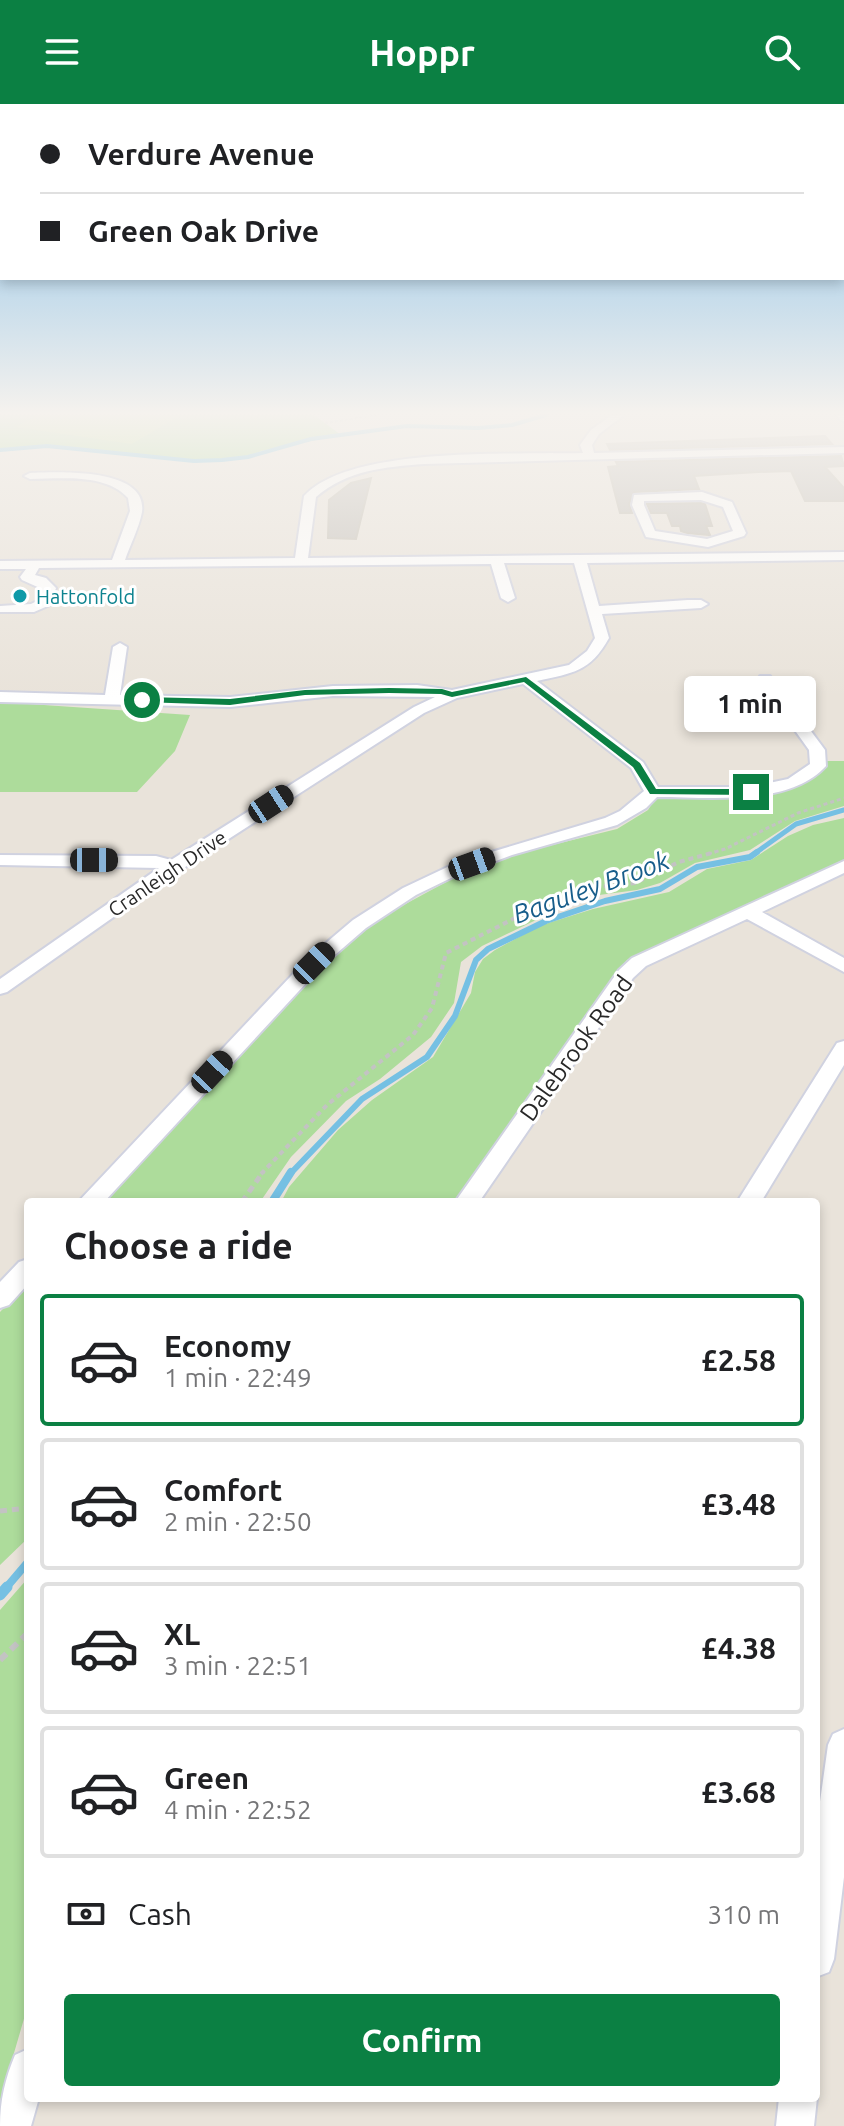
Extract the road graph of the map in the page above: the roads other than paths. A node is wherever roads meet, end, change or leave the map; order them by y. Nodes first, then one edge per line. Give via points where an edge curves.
1 (136, 509) edge
2 (306, 509) edge
3 (640, 509) edge
4 (730, 509) edge
5 (727, 538) junction
6 (844, 556) edge
7 (739, 557) junction
8 (579, 559) junction
9 (497, 561) junction
10 (117, 564) junction
11 (301, 564) junction
12 (0, 565) edge
13 (35, 565) junction
14 (508, 598) dead end
15 (701, 604) dead end
16 (4, 609) dead end
17 (594, 610) junction
18 (120, 647) dead end
19 (526, 679) junction
20 (765, 679) dead end
21 (452, 695) junction
22 (0, 697) edge
23 (112, 699) junction
24 (653, 792) junction
25 (0, 860) edge
26 (844, 866) edge
27 (173, 867) junction
28 (747, 911) junction
29 (844, 966) edge
30 (0, 988) edge
31 (844, 1048) edge
32 (94, 1198) edge
33 (470, 1198) edge
34 (751, 1198) edge
35 (24, 1272) edge
36 (0, 1298) edge
37 (844, 1745) edge
38 (820, 1928) edge
39 (24, 2082) edge
40 (798, 2102) edge
41 (12, 2126) edge
42 (795, 2126) edge

1 - 10 street
2 - 11 street
3 - 5 street via 650,534 708,543
4 - 5 street via 740,533
5 - 7 street
6 - 7 street
7 - 8 street
8 - 9 street
8 - 17 street, Cranleigh Drive
9 - 11 street
9 - 14 street
10 - 11 street
10 - 13 street
12 - 13 street
13 - 16 street via 27,577 49,588 45,602 34,608
15 - 17 street
17 - 19 street, Cranleigh Drive via 602,638 593,654 574,668
18 - 23 street
19 - 21 street, Cranleigh Drive
19 - 24 street via 637,765
20 - 24 street via 817,750 818,766 793,783 751,792
21 - 23 street via 417,690 305,692 230,702
21 - 27 street, Cranleigh Drive via 419,710
22 - 23 street
24 - 32 street via 641,807 613,822 526,844 445,874 371,914 314,963
25 - 27 street via 156,861
26 - 28 street, Dalebrook Road
27 - 30 street, Cranleigh Drive
28 - 29 street
28 - 33 street, Dalebrook Road via 639,962 626,974
31 - 34 street
35 - 36 street
37 - 38 street
39 - 41 street
40 - 42 street

